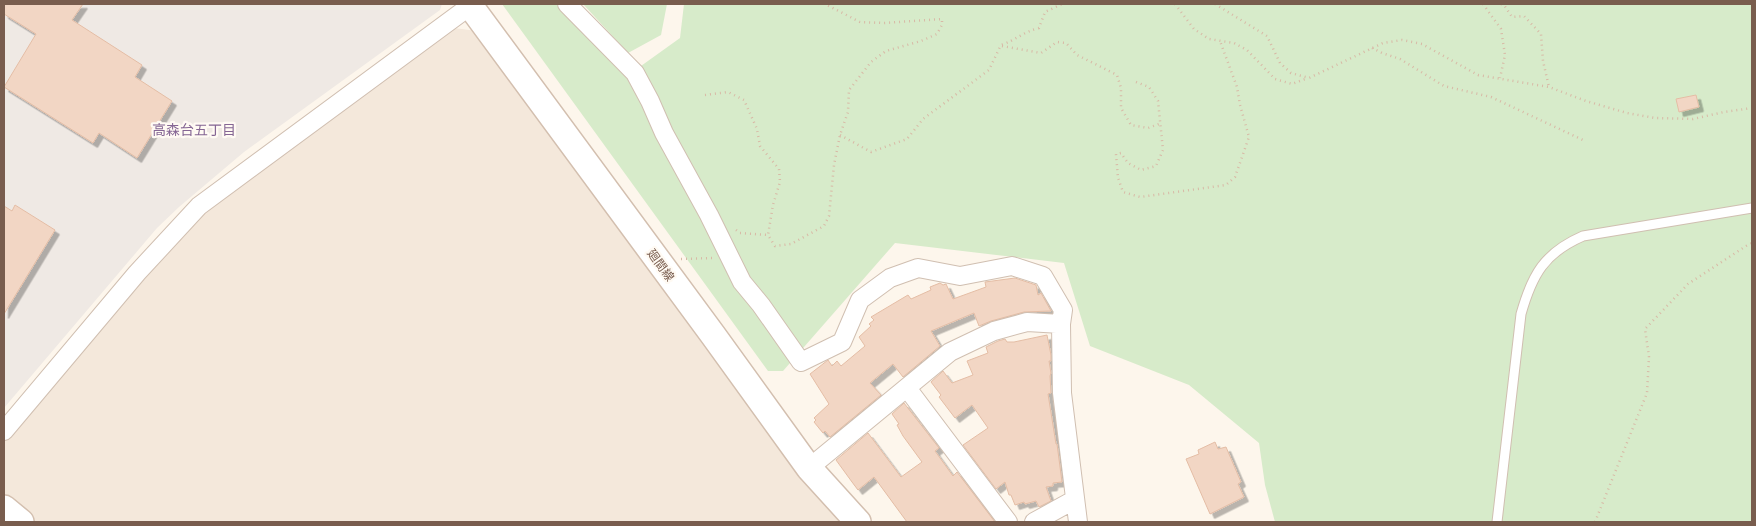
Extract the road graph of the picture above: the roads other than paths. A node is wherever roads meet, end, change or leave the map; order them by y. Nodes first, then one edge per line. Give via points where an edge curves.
1 (567, 4) edge
2 (470, 5) edge
3 (1752, 208) edge
4 (1061, 324) junction
5 (907, 388) junction
6 (4, 431) edge
7 (809, 468) junction
8 (1074, 500) junction
9 (4, 508) edge
10 (21, 522) edge
11 (858, 522) edge
12 (1008, 522) edge
13 (1034, 522) edge
14 (1078, 522) edge
15 (1498, 522) edge

1 - 4 street via 634,73 742,282 801,362 842,342 860,300 890,278 918,268 960,276 1012,266 1043,276 1063,310
2 - 6 street via 199,206 137,273
2 - 7 street, 廻間線
3 - 15 lane via 1583,236 1566,244 1540,269 1528,289 1521,314
4 - 5 street via 1027,322 994,331 950,352
4 - 8 street via 1062,393
5 - 7 street
5 - 12 street
7 - 11 street, 廻間線
8 - 13 street
8 - 14 street
9 - 10 street

